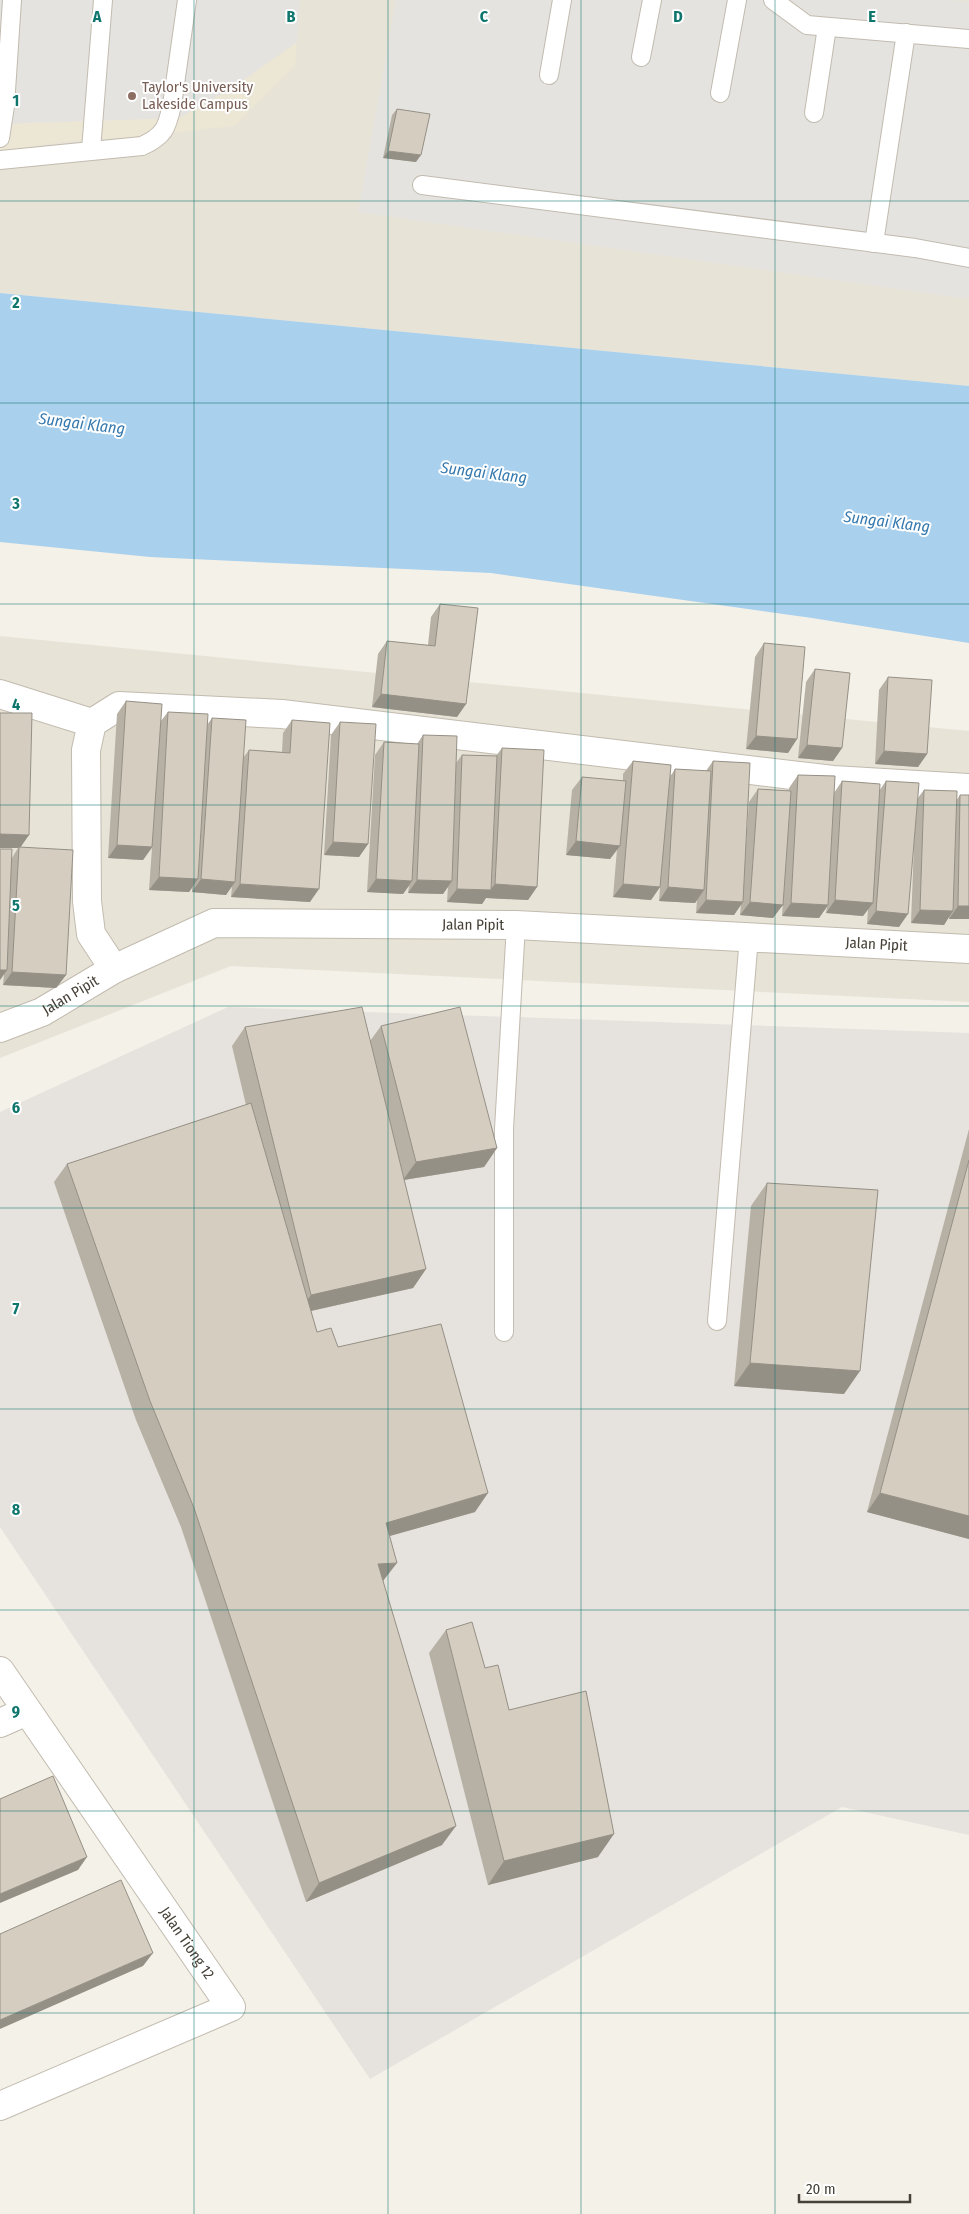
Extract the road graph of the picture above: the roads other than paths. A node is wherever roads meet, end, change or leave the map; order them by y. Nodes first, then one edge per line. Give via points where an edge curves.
1 (12, 0) edge
2 (103, 0) edge
3 (187, 0) edge
4 (562, 0) edge
5 (652, 0) edge
6 (737, 0) edge
7 (773, 0) edge
8 (827, 27) junction
9 (906, 33) junction
10 (969, 39) edge
11 (642, 57) dead end
12 (549, 75) dead end
13 (720, 93) dead end
14 (814, 113) dead end
15 (0, 138) edge
16 (91, 150) junction
17 (0, 160) edge
18 (422, 185) dead end
19 (874, 243) junction
20 (969, 258) edge
21 (0, 694) edge
22 (92, 723) junction
23 (969, 788) edge
24 (516, 925) junction
25 (749, 936) junction
26 (969, 949) edge
27 (114, 968) junction
28 (42, 1012) junction
29 (0, 1015) edge
30 (0, 1028) edge
31 (717, 1321) dead end
32 (504, 1332) dead end
33 (0, 1671) edge
34 (27, 1711) junction
35 (0, 1723) edge
36 (0, 2106) edge

1 - 15 lane
2 - 16 lane
3 - 16 lane via 172,105 168,122 159,138 142,146
4 - 12 lane
5 - 11 lane
6 - 13 lane
7 - 8 lane via 807,25
8 - 9 lane
8 - 14 lane
9 - 10 lane
9 - 19 lane
16 - 17 lane
18 - 19 lane
19 - 20 lane
21 - 22 street
22 - 23 street via 120,706 282,714 833,780
22 - 27 street via 86,750 87,901 91,934
24 - 25 street, Jalan Pipit
24 - 27 street, Jalan Pipit via 214,923
24 - 32 lane via 504,1129
25 - 26 street, Jalan Pipit
25 - 31 lane
27 - 28 street, Jalan Pipit
28 - 29 street
28 - 30 street, Jalan Pipit
33 - 34 street, Jalan Tiong 12
34 - 35 street
34 - 36 street, Jalan Tiong 12 via 231,2007

